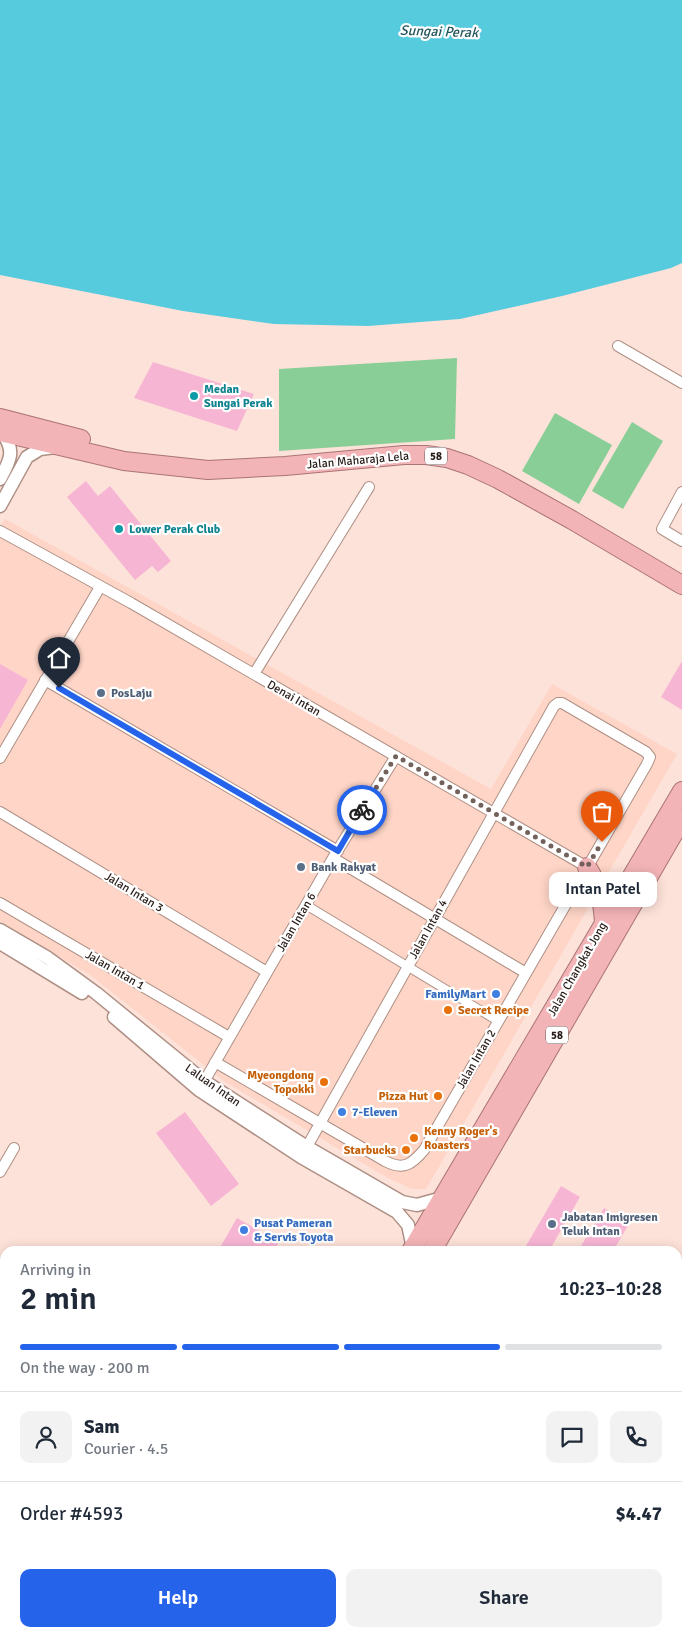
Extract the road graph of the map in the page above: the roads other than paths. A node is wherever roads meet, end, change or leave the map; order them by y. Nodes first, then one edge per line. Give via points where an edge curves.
1 (618, 346) dead end
2 (682, 383) edge
3 (1, 428) edge
4 (60, 446) junction
5 (152, 464) junction
6 (0, 479) edge
7 (369, 487) dead end
8 (682, 492) edge
9 (0, 506) edge
10 (0, 531) edge
11 (682, 542) edge
12 (681, 584) edge
13 (100, 587) junction
14 (254, 674) junction
15 (45, 680) junction
16 (396, 756) junction
17 (650, 757) joint
18 (0, 758) edge
19 (682, 791) edge
20 (0, 812) edge
21 (494, 812) junction
22 (682, 819) edge
23 (336, 854) junction
24 (587, 867) junction
25 (0, 903) edge
26 (306, 905) junction
27 (434, 918) junction
28 (604, 923) junction
29 (0, 930) edge
30 (0, 943) edge
31 (407, 967) junction
32 (267, 972) junction
33 (526, 973) junction
34 (498, 1021) junction
35 (229, 1037) junction
36 (215, 1062) junction
37 (202, 1085) junction
38 (320, 1122) junction
39 (14, 1148) dead end
40 (304, 1152) junction
41 (0, 1172) edge
42 (442, 1198) junction
43 (411, 1246) edge
44 (414, 1246) edge
45 (435, 1246) edge

1 - 2 street
3 - 4 highway, Jalan Maharaja Lela / 58
3 - 5 highway, Jalan Maharaja Lela / 58 via 117,449
3 - 6 street via 11,454
4 - 5 highway, Jalan Maharaja Lela / 58
4 - 9 street via 40,449 27,457
5 - 12 highway, Jalan Maharaja Lela / 58 via 228,470 404,455 447,458 498,479
7 - 14 street
8 - 11 street via 662,528
10 - 13 street, Denai Intan
13 - 14 street, Denai Intan
13 - 15 street
14 - 16 street, Denai Intan
15 - 18 street
15 - 23 street
16 - 21 street, Denai Intan
16 - 23 street, Jalan Intan 6
17 - 21 street, Jalan Intan 4 via 558,703
17 - 24 street, Jalan Intan 2
19 - 28 highway, Jalan Changkat Jong / 58
20 - 32 street, Jalan Intan 3
21 - 24 street, Denai Intan
21 - 27 street, Jalan Intan 4
22 - 45 highway, Jalan Changkat Jong / 58
23 - 26 street, Jalan Intan 6
23 - 27 street
24 - 28 highway via 602,897
24 - 33 street, Jalan Intan 2
25 - 35 street, Jalan Intan 1
26 - 31 street
26 - 32 street, Jalan Intan 6
27 - 31 street, Jalan Intan 4
27 - 33 street
28 - 42 highway, Jalan Changkat Jong / 58
29 - 37 street, Laluan Intan via 48,958 96,993
30 - 37 street, Laluan Intan via 76,988
31 - 34 street
31 - 38 street, Jalan Intan 4
32 - 35 street, Jalan Intan 6
33 - 34 street, Jalan Intan 2
34 - 38 street, Jalan Intan 2 via 424,1150 409,1164 392,1165
35 - 36 street, Jalan Intan 6
36 - 37 street, Jalan Intan 6
36 - 38 street, Jalan Intan 2
37 - 40 street, Laluan Intan
38 - 40 street, Jalan Intan 4
39 - 41 street
40 - 42 street, Laluan Intan via 402,1202 417,1205
40 - 43 street, Laluan Intan via 397,1212 408,1225
42 - 44 highway, Jalan Changkat Jong / 58

